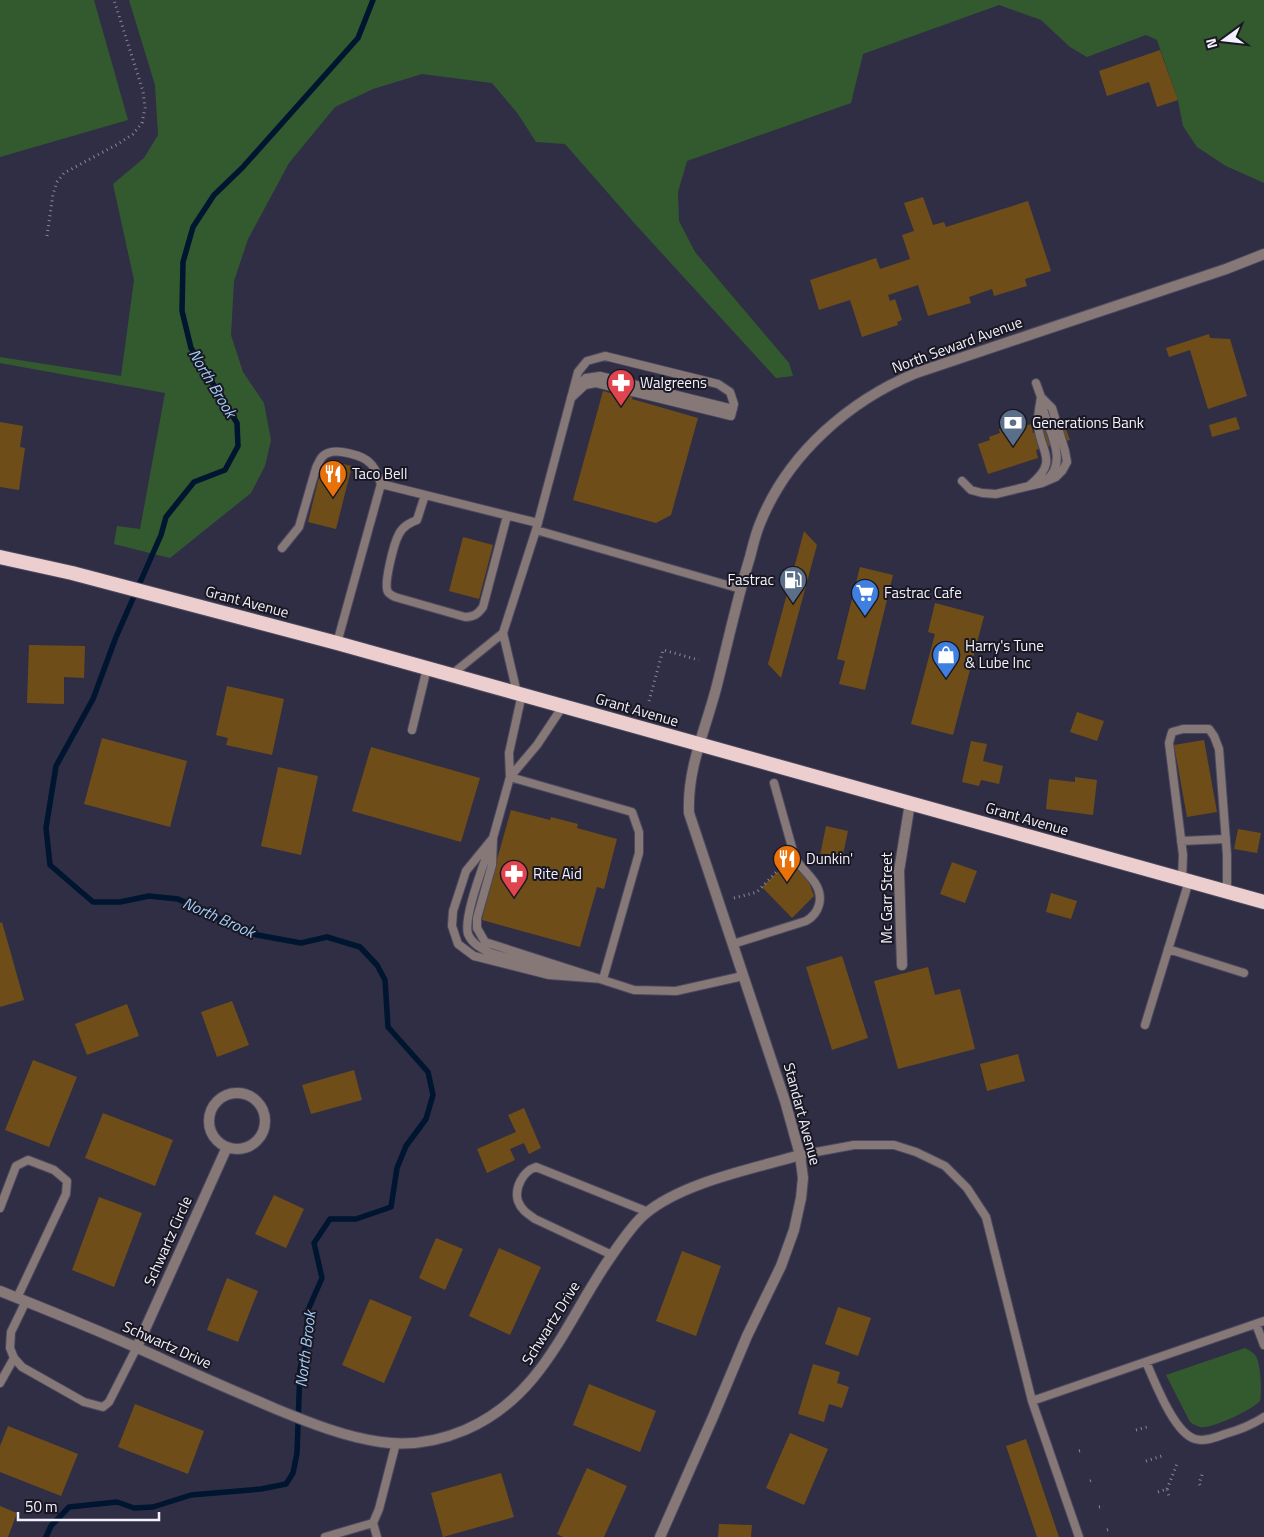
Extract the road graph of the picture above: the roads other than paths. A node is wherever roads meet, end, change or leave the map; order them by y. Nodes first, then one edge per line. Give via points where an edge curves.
1 (1264, 254) edge
2 (1036, 382) dead end
3 (574, 389) junction
4 (1041, 397) junction
5 (572, 398) junction
6 (732, 413) junction
7 (962, 481) dead end
8 (382, 484) junction
9 (1028, 486) junction
10 (425, 495) junction
11 (507, 516) junction
12 (537, 526) junction
13 (282, 548) dead end
14 (0, 557) edge
15 (741, 589) junction
16 (503, 633) junction
17 (337, 643) junction
18 (427, 668) junction
19 (451, 675) junction
20 (520, 694) junction
21 (563, 706) junction
22 (412, 730) dead end
23 (699, 744) junction
24 (510, 777) junction
25 (774, 783) dead end
26 (910, 803) junction
27 (493, 838) junction
28 (1226, 839) junction
29 (1181, 841) junction
30 (1185, 880) junction
31 (1227, 892) junction
32 (1264, 902) edge
33 (733, 944) junction
34 (1168, 949) junction
35 (902, 965) dead end
36 (1244, 973) dead end
37 (743, 976) junction
38 (581, 978) junction
39 (603, 979) junction
40 (1145, 1025) dead end
41 (228, 1147) junction
42 (800, 1155) junction
43 (0, 1208) edge
44 (648, 1212) junction
45 (612, 1255) junction
46 (0, 1291) edge
47 (22, 1300) junction
48 (1260, 1323) edge
49 (1264, 1345) edge
50 (136, 1347) junction
51 (14, 1358) junction
52 (1146, 1362) junction
53 (0, 1383) edge
54 (1032, 1401) junction
55 (1264, 1417) edge
56 (396, 1444) junction
57 (373, 1523) junction
58 (325, 1537) edge
59 (377, 1537) edge
60 (660, 1537) edge
61 (1079, 1537) edge

1 - 15 street, North Seward Avenue via 916,373 894,382 849,410 802,455 772,497 760,522
2 - 4 lane
3 - 5 lane
3 - 6 lane via 586,378 600,376
3 - 6 lane via 578,372 587,361 605,356 718,384 730,392 734,404
4 - 9 lane via 1038,424 1048,457 1039,477
4 - 9 lane via 1052,408 1066,462 1056,478
5 - 6 lane via 585,385 596,383
5 - 12 lane
7 - 9 lane via 971,490 982,493 996,494
8 - 10 lane
8 - 13 lane via 369,461 336,451 326,453 316,468 299,527
8 - 17 lane
10 - 11 lane
10 - 11 lane via 418,520 406,525 399,534 386,578 388,593 465,617 478,614 483,607
11 - 12 lane
12 - 15 lane
12 - 16 lane
14 - 17 highway, Grant Avenue
15 - 23 street, North Seward Avenue
16 - 19 lane
16 - 20 lane
17 - 18 highway, Grant Avenue
18 - 19 highway, Grant Avenue
18 - 22 lane
19 - 20 highway, Grant Avenue
20 - 21 highway, Grant Avenue
20 - 24 lane via 509,753
21 - 23 highway, Grant Avenue
21 - 24 lane
23 - 26 highway, Grant Avenue
23 - 33 street, Standart Avenue via 690,781 689,814
24 - 27 lane
24 - 39 lane via 632,812 639,832 638,853
25 - 33 lane via 795,858 816,884 819,907 806,921
26 - 30 highway, Grant Avenue
26 - 35 street, Mc Garr Street via 899,871
27 - 38 lane via 470,911 468,934 481,949 491,953
27 - 38 lane via 466,871 453,911 452,926 458,944 474,956 549,975
27 - 39 lane via 492,865 477,918 481,936 497,946
28 - 29 lane
28 - 29 lane via 1219,749 1214,736 1209,728 1183,729 1172,732 1170,743
28 - 31 lane
29 - 30 lane
30 - 31 highway, Grant Avenue
30 - 34 lane
31 - 32 highway, Grant Avenue
33 - 37 street, Standart Avenue
34 - 36 lane
34 - 40 lane
37 - 39 lane via 676,991 634,990
37 - 42 street, Standart Avenue
38 - 39 lane
41 - 41 street via 249,1146 257,1140 264,1127 264,1112 251,1096 242,1093 223,1096 210,1111 210,1130 215,1139
41 - 50 street, Schwartz Circle
42 - 44 street, Schwartz Drive via 704,1183
42 - 54 lane via 854,1146 894,1145 945,1166 967,1188 986,1216
42 - 60 street, Standart Avenue via 801,1198 781,1266 747,1336
43 - 47 lane via 16,1166 28,1160 54,1170 67,1181 66,1194
44 - 45 street, Schwartz Drive
44 - 45 lane via 536,1167 524,1175 518,1193 518,1201 524,1211
45 - 56 street, Schwartz Drive via 544,1364 512,1401 481,1423 455,1434
46 - 47 street, Schwartz Drive
47 - 50 street, Schwartz Drive
47 - 51 lane via 11,1332 10,1348
48 - 49 lane
48 - 52 lane
50 - 51 lane via 109,1402 103,1407 84,1402 22,1368
50 - 56 street, Schwartz Drive via 309,1423
51 - 53 lane
52 - 54 lane
52 - 55 lane via 1183,1432 1196,1439 1209,1440 1228,1434
54 - 61 lane
56 - 57 lane via 380,1509
57 - 58 lane
57 - 59 lane

